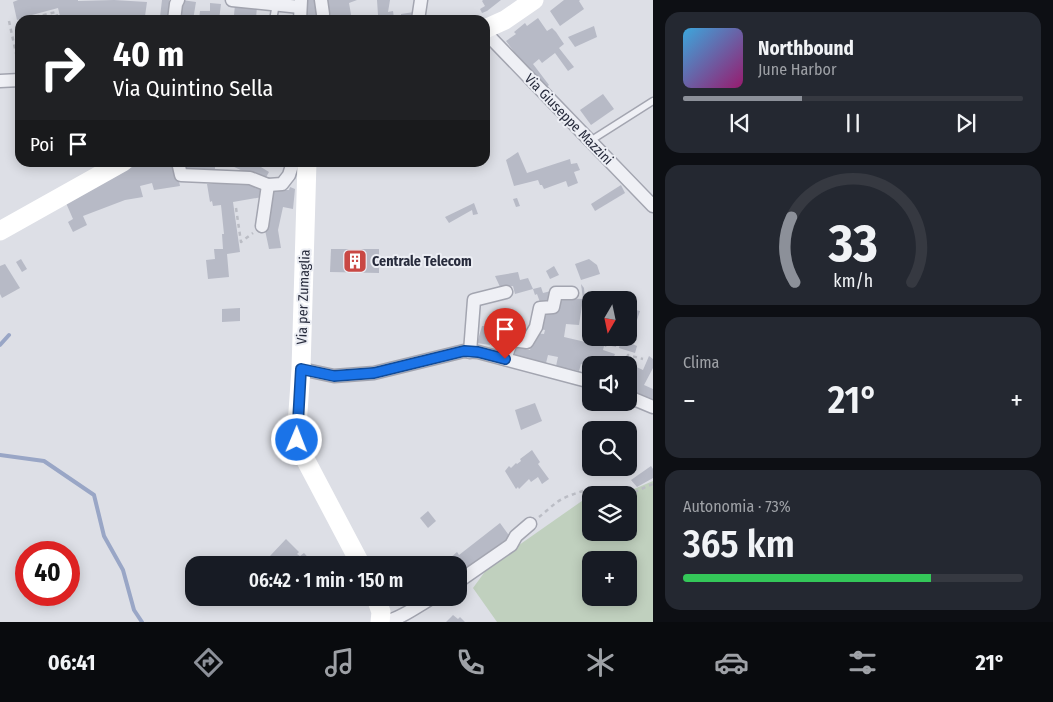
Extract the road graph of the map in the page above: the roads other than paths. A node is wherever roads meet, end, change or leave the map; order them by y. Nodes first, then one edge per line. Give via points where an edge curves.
1 (178, 0) edge
2 (232, 0) edge
3 (321, 0) edge
4 (421, 0) edge
5 (534, 0) edge
6 (277, 2) edge
7 (300, 3) edge
8 (323, 14) dead end
9 (175, 15) edge
10 (274, 15) edge
11 (419, 15) edge
12 (490, 28) edge
13 (490, 35) edge
14 (15, 80) edge
15 (0, 81) edge
16 (653, 101) edge
17 (590, 141) junction
18 (114, 167) edge
19 (179, 167) edge
20 (291, 167) edge
21 (307, 167) edge
22 (268, 185) junction
23 (653, 206) edge
24 (262, 226) road end
25 (0, 231) edge
26 (506, 292) dead end
27 (572, 293) dead end
28 (470, 352) junction
29 (505, 359) junction
30 (301, 369) junction
31 (582, 380) edge
32 (637, 400) edge
33 (653, 407) edge
34 (530, 524) road end
35 (356, 556) edge
36 (467, 575) edge
37 (379, 606) edge
38 (419, 606) edge
39 (381, 622) edge

1 - 9 street
2 - 6 street
3 - 8 street
4 - 11 street
5 - 12 street
6 - 7 street
6 - 10 lane
13 - 17 street, Via Giuseppe Mazzini
14 - 15 street
16 - 17 lane
17 - 23 street, Via Giuseppe Mazzini
18 - 25 street
19 - 22 street via 181,176 250,178
20 - 22 street via 282,184
21 - 30 street, Via per Zumaglia
22 - 24 street
26 - 28 street via 474,300
27 - 29 street via 556,292 553,307 540,308 536,327 527,342 512,340
28 - 29 street
28 - 30 street via 374,373 334,376
29 - 31 street
30 - 35 street, Via per Zumaglia via 297,440
32 - 33 street
34 - 36 street via 511,545
37 - 39 street
38 - 39 street via 388,622

